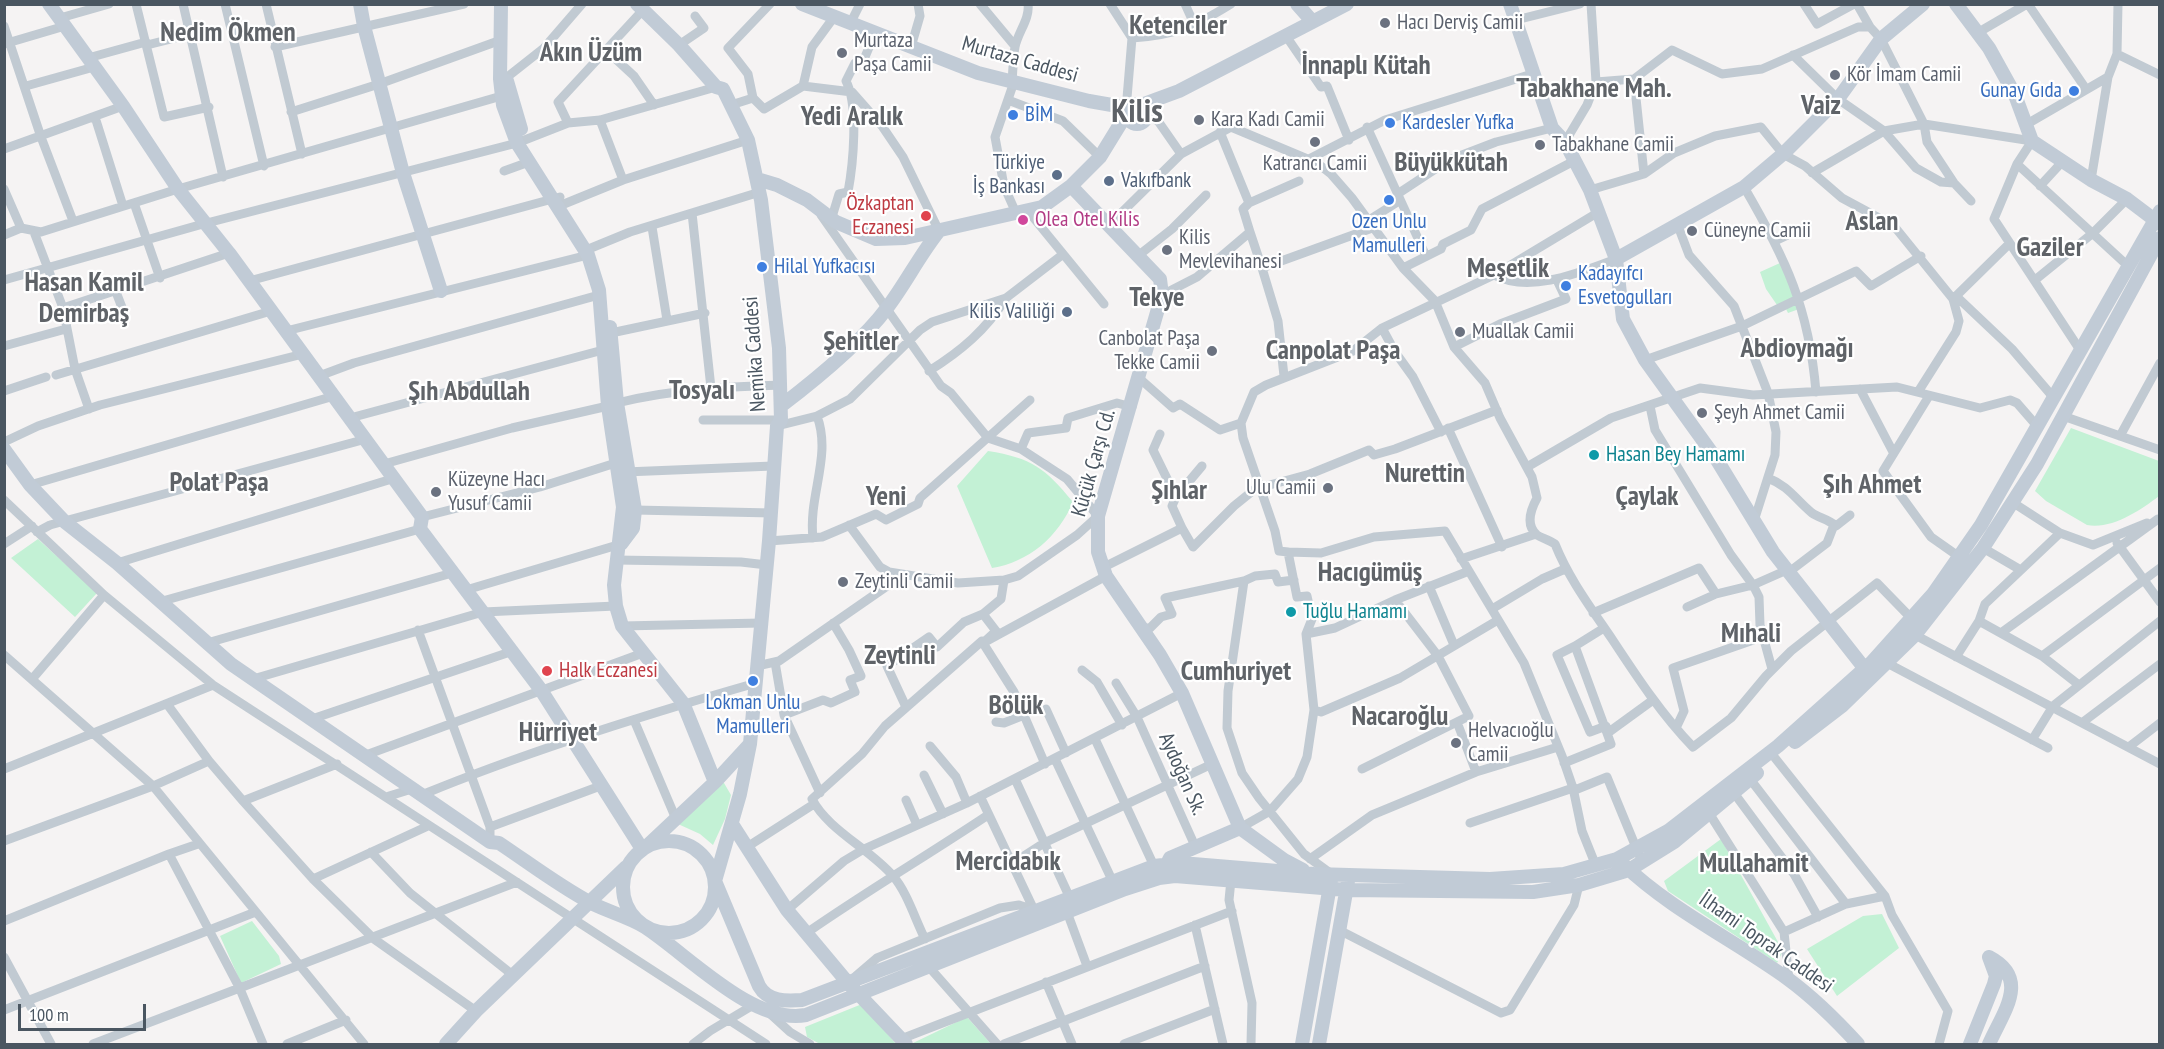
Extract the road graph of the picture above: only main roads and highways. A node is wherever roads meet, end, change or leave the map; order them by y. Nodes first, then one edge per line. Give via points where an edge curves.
1 (49, 4) edge
2 (360, 4) edge
3 (501, 4) edge
4 (510, 4) edge
5 (802, 4) edge
6 (1297, 4) edge
7 (1347, 4) edge
8 (1510, 4) edge
9 (1923, 4) edge
10 (1956, 4) edge
11 (639, 8) edge
12 (1312, 21) junction
13 (506, 95) junction
14 (1136, 113) junction
15 (521, 141) junction
16 (758, 186) junction
17 (1071, 186) junction
18 (559, 200) junction
19 (2158, 218) edge
20 (939, 231) junction
21 (2160, 238) edge
22 (590, 251) junction
23 (1616, 259) junction
24 (441, 291) road end
25 (613, 404) junction
26 (780, 417) junction
27 (4, 449) edge
28 (624, 466) junction
29 (621, 544) junction
30 (1865, 669) junction
31 (750, 744) junction
32 (715, 782) junction
33 (732, 824) junction
34 (1240, 828) junction
35 (644, 848) junction
36 (1640, 855) junction
37 (1617, 859) junction
38 (628, 865) junction
39 (1161, 865) junction
40 (1629, 870) junction
41 (1348, 875) junction
42 (1311, 880) junction
43 (716, 881) junction
44 (1331, 881) junction
45 (1347, 890) junction
46 (1365, 890) junction
47 (590, 902) junction
48 (1344, 912) junction
49 (1325, 914) junction
50 (644, 926) junction
51 (848, 983) junction
52 (861, 994) junction
53 (904, 1042) edge
54 (446, 1044) edge
55 (1302, 1044) edge
56 (1319, 1044) edge
57 (1858, 1044) edge
58 (1970, 1044) edge
59 (1989, 1044) edge

1 - 35 main road via 203,224 229,253 395,478 452,573 541,690
2 - 24 main road via 403,173
3 - 13 main road
4 - 13 main road
5 - 14 main road, Murtaza Caddesi via 978,73
6 - 12 main road
7 - 12 main road
8 - 23 main road via 1551,128 1576,160
9 - 23 main road via 1881,39 1838,99 1784,154 1744,187
10 - 19 main road via 1979,32 2015,95 2032,141
11 - 16 main road, Nemika Caddesi via 680,45 716,87 723,89 748,140
12 - 14 main road
13 - 15 main road
14 - 17 main road
15 - 18 main road
15 - 18 main road via 529,162
16 - 20 main road via 777,185 836,222 876,239
16 - 26 main road, Nemika Caddesi via 782,385
17 - 20 main road via 1042,207
17 - 34 main road, Küçük Çarşı Cd. via 1160,279 1162,295 1098,516 1098,552 1104,572 1182,693
18 - 22 main road
19 - 30 main road via 1981,525 1933,594
20 - 26 main road via 917,258 886,309
21 - 36 main road via 2037,464 1983,548 1915,634 1842,706 1674,842
22 - 25 main road
22 - 25 main road via 606,286
23 - 30 main road via 1623,318 1645,360 1717,460 1788,571
25 - 28 main road
26 - 31 main road, Nemika Caddesi
27 - 47 main road via 30,485 65,522 253,679 490,842 499,843
28 - 29 main road
28 - 29 main road via 635,510 633,528
29 - 32 main road via 616,560 616,606 622,627 683,703
30 - 36 main road via 1778,746
31 - 32 main road
31 - 33 main road, Nemika Caddesi
32 - 35 main road
33 - 43 main road, Nemika Caddesi
33 - 51 main road via 787,910
34 - 39 main road
34 - 42 main road
35 - 38 main road
35 - 43 main road via 660,841 690,845 711,866
36 - 37 main road
36 - 40 main road
37 - 40 main road, İlhami Toprak Caddesi
37 - 41 main road via 1564,874 1490,879
38 - 47 main road
38 - 50 main road via 623,885 626,904
39 - 42 main road via 1236,866
39 - 51 main road via 1069,896
40 - 46 main road via 1579,885 1533,892
40 - 57 main road, İlhami Toprak Caddesi via 1789,980
41 - 44 main road
41 - 45 main road
42 - 44 main road
42 - 49 main road
42 - 52 main road via 1159,878
43 - 50 main road via 710,910 700,922 673,933
43 - 51 main road via 762,992 778,1000 802,1000
44 - 45 main road
44 - 49 main road
45 - 46 main road
45 - 48 main road
46 - 48 main road
47 - 50 main road
47 - 54 main road
48 - 56 main road
49 - 55 main road
50 - 52 main road via 757,1007 795,1017
51 - 52 main road
52 - 53 main road
58 - 59 main road via 1996,976 1989,957 2003,965 2012,982

